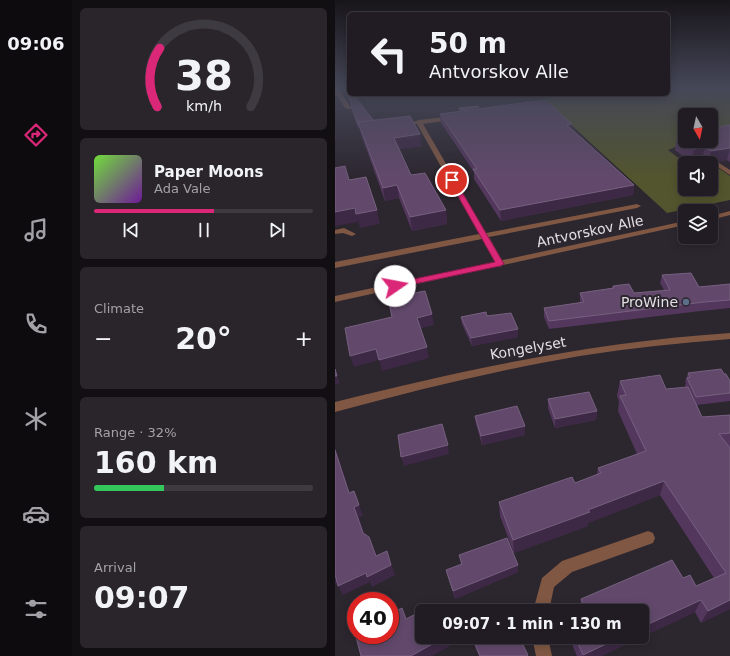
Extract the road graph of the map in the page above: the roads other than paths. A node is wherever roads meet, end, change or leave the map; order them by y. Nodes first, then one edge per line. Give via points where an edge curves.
1 (456, 118) edge
2 (419, 122) junction
3 (404, 125) edge
4 (718, 165) edge
5 (730, 173) edge
6 (637, 206) dead end
7 (730, 213) edge
8 (718, 216) edge
9 (678, 225) edge
10 (335, 232) edge
11 (352, 234) dead end
12 (484, 236) junction
13 (500, 264) junction
14 (335, 265) edge
15 (335, 299) edge
16 (730, 336) edge
17 (335, 407) edge
18 (648, 538) dead end
19 (542, 604) edge
20 (541, 644) edge
21 (544, 656) edge

1 - 2 street
2 - 3 street
2 - 12 street
4 - 5 street
6 - 12 street, Antvorskov Alle
7 - 8 street
9 - 13 street, Antvorskov Alle
10 - 11 street via 345,230
12 - 13 street
12 - 14 street, Antvorskov Alle
13 - 15 street, Antvorskov Alle
16 - 17 street, Kongelyset via 623,346 524,362 426,383
18 - 19 street via 567,566 547,583
20 - 21 street

